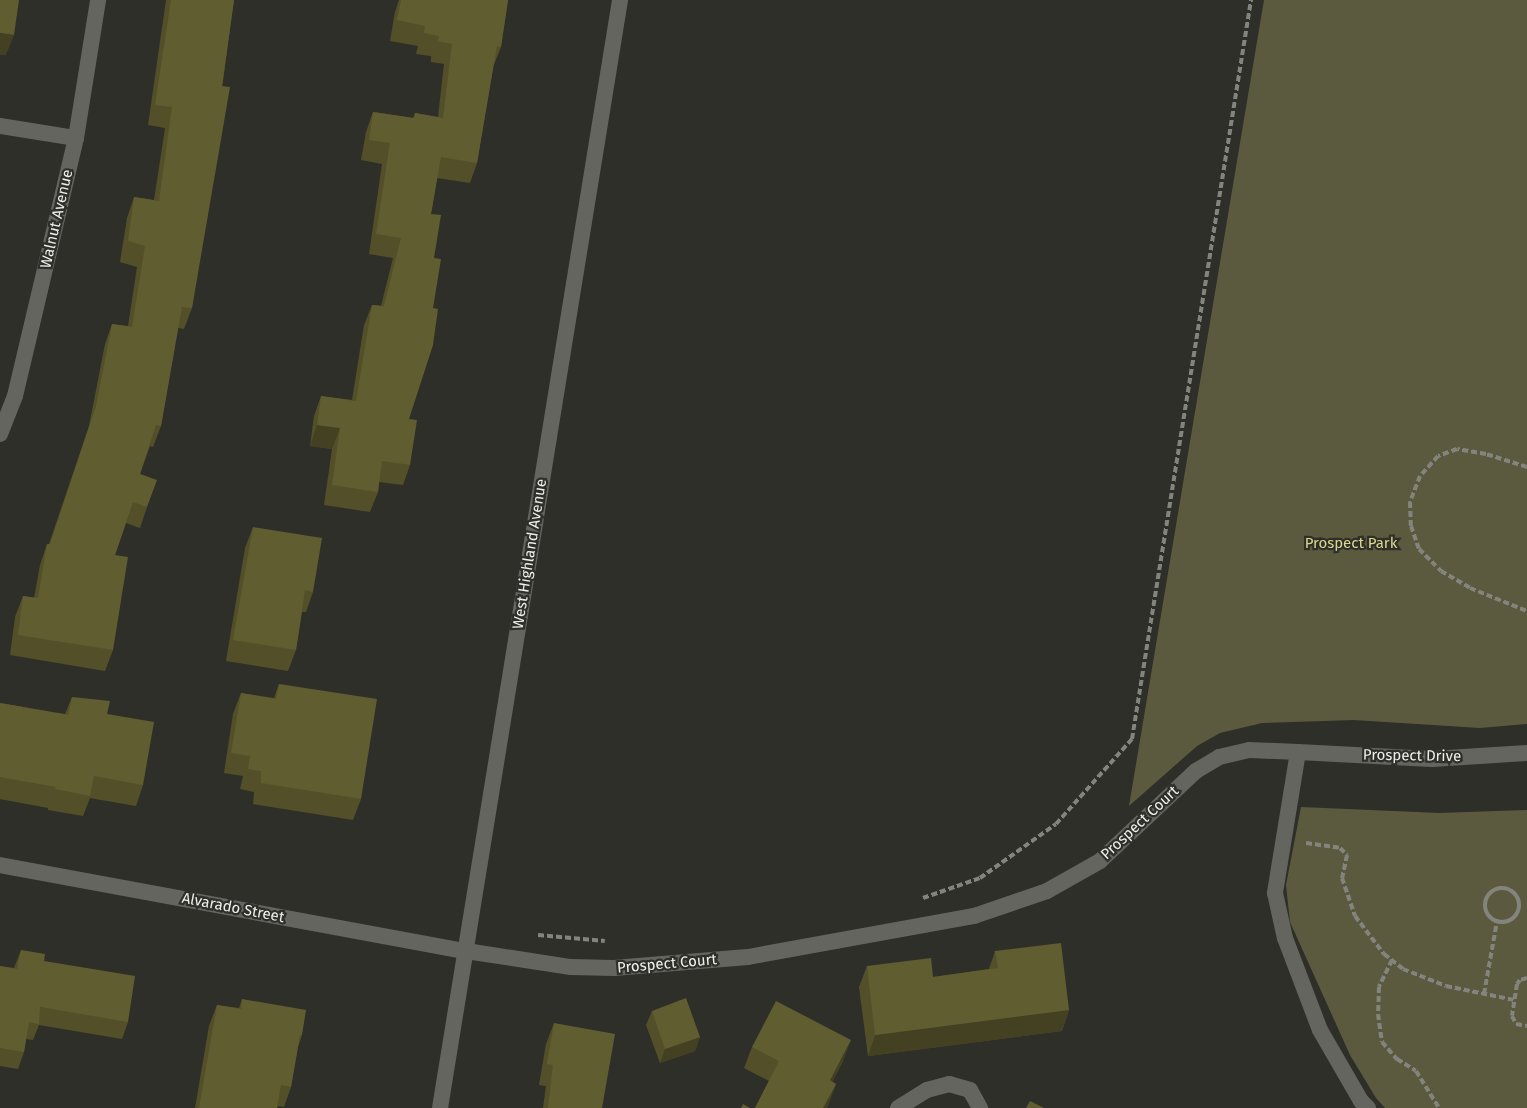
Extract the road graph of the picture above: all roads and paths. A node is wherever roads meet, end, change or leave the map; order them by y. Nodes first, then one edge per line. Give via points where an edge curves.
1 (98, 0) edge
2 (620, 0) edge
3 (1251, 0) edge
4 (0, 126) edge
5 (76, 138) junction
6 (0, 434) edge
7 (1527, 467) edge
8 (1527, 611) edge
9 (1298, 752) junction
10 (1527, 753) edge
11 (1311, 843) dead end
12 (0, 865) edge
13 (921, 899) dead end
14 (1497, 921) junction
15 (528, 934) dead end
16 (607, 941) dead end
17 (466, 951) junction
18 (1392, 960) junction
19 (1527, 978) edge
20 (1484, 994) junction
21 (1514, 1000) junction
22 (1527, 1026) edge
23 (440, 1108) edge
24 (898, 1108) edge
25 (980, 1108) edge
26 (1368, 1108) edge
27 (1439, 1108) edge

1 - 5 street, Walnut Avenue
2 - 17 street, West Highland Avenue
3 - 13 path via 1132,739 1056,824 980,878
4 - 5 street
5 - 6 street, Walnut Avenue via 15,396
7 - 8 path via 1457,449 1438,456 1420,476 1410,502 1411,526 1419,549 1441,571 1470,588
9 - 10 street, Prospect Drive via 1432,759
9 - 17 street, Prospect Court via 1249,750 1219,757 1196,771 1100,861 1047,891 974,916 748,957 614,968 571,967
9 - 26 street via 1275,893 1285,938 1320,1030
11 - 18 path via 1340,848 1347,855 1342,878 1349,902 1368,935
12 - 17 street, Alvarado Street
14 - 14 path via 1508,921 1519,908 1517,897 1509,889 1493,891 1487,899 1488,915
14 - 20 path
15 - 16 path
17 - 23 street, West Highland Avenue
18 - 20 path via 1438,984
18 - 27 path via 1379,987 1382,1042 1397,1059 1416,1071
19 - 21 path via 1517,984
20 - 21 path
21 - 22 path via 1513,1021
24 - 25 street via 927,1090 949,1084 970,1090

